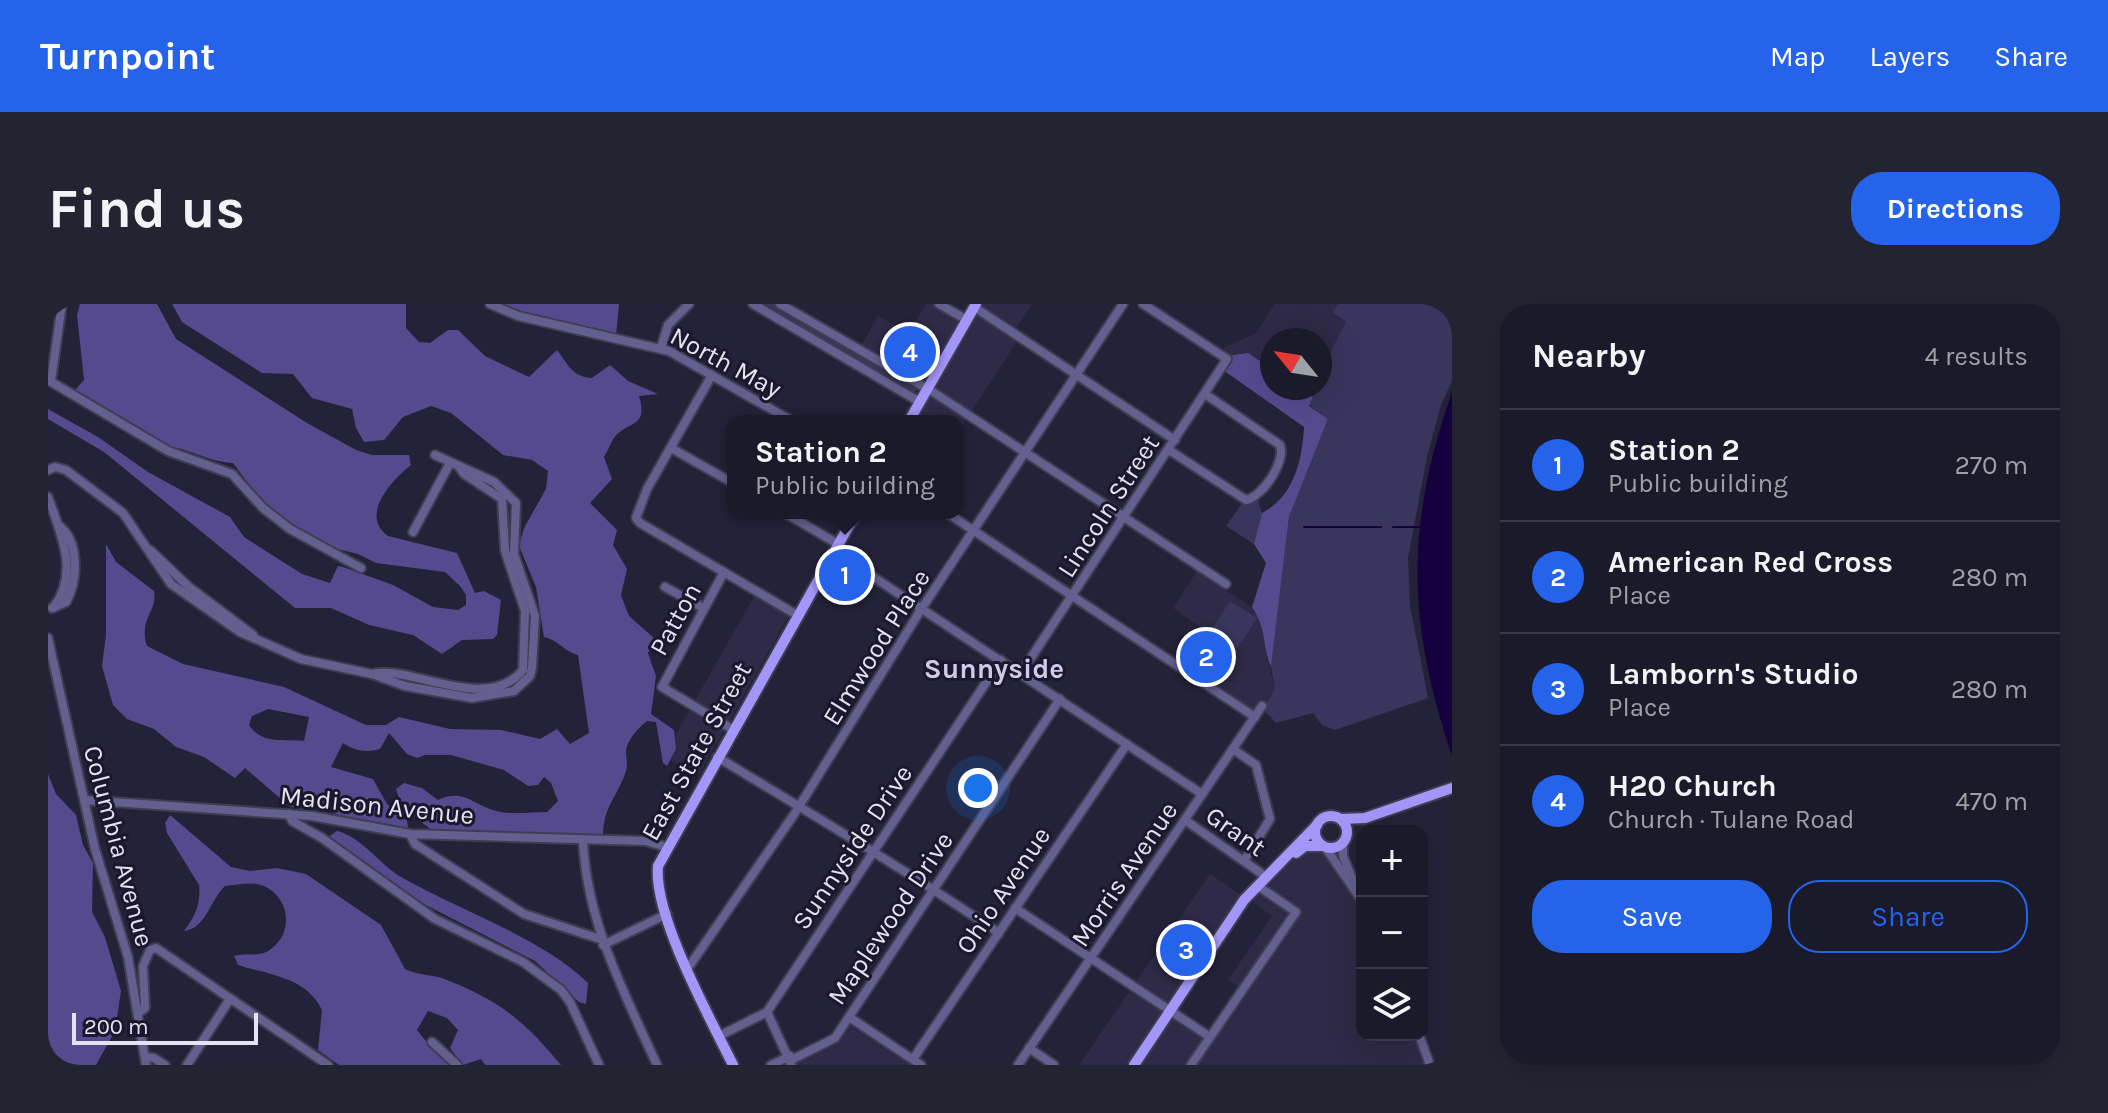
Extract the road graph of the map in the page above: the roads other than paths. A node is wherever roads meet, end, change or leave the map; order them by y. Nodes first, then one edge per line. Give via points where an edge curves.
1 (62, 304) edge
2 (490, 304) edge
3 (689, 304) edge
4 (753, 304) edge
5 (780, 304) edge
6 (939, 304) edge
7 (1123, 304) edge
8 (1143, 304) edge
9 (975, 306) edge
10 (967, 320) junction
11 (661, 348) junction
12 (1077, 374) junction
13 (712, 375) junction
14 (49, 380) edge
15 (927, 389) junction
16 (1205, 394) junction
17 (920, 402) junction
18 (782, 415) edge
19 (912, 415) edge
20 (1175, 440) junction
21 (671, 448) junction
22 (1169, 450) junction
23 (1025, 452) junction
24 (435, 455) dead end
25 (450, 463) junction
26 (48, 470) edge
27 (727, 480) edge
28 (48, 497) edge
29 (1124, 517) junction
30 (794, 519) edge
31 (852, 519) edge
32 (956, 519) edge
33 (974, 531) junction
34 (413, 532) dead end
35 (836, 547) junction
36 (361, 568) dead end
37 (724, 572) junction
38 (1226, 584) dead end
39 (665, 587) dead end
40 (1072, 596) junction
41 (703, 608) junction
42 (922, 608) junction
43 (50, 609) edge
44 (797, 615) junction
45 (48, 638) edge
46 (51, 659) edge
47 (1001, 660) junction
48 (1021, 673) junction
49 (1060, 699) junction
50 (1262, 706) dead end
51 (1255, 717) junction
52 (732, 729) junction
53 (1127, 744) junction
54 (1233, 749) junction
55 (717, 757) junction
56 (1449, 789) edge
57 (1202, 794) junction
58 (84, 800) junction
59 (797, 808) junction
60 (1384, 813) junction
61 (289, 814) junction
62 (1342, 819) junction
63 (1185, 820) junction
64 (1317, 825) junction
65 (410, 834) junction
66 (583, 841) junction
67 (1344, 842) junction
68 (1324, 846) junction
69 (666, 847) junction
70 (874, 852) junction
71 (1244, 861) junction
72 (1265, 876) junction
73 (1261, 888) junction
74 (1355, 888) junction
75 (933, 890) junction
76 (1360, 897) edge
77 (1015, 908) junction
78 (667, 914) junction
79 (999, 933) junction
80 (602, 942) junction
81 (1091, 958) junction
82 (688, 968) junction
83 (1184, 990) junction
84 (230, 999) junction
85 (1170, 1010) junction
86 (767, 1012) junction
87 (138, 1013) junction
88 (849, 1017) junction
89 (719, 1036) junction
90 (1210, 1037) junction
91 (1421, 1041) edge
92 (432, 1042) dead end
93 (1029, 1048) junction
94 (791, 1060) edge
95 (145, 1061) edge
96 (917, 1062) edge
97 (165, 1065) edge
98 (187, 1065) edge
99 (328, 1065) edge
100 (457, 1065) edge
101 (599, 1065) edge
102 (657, 1065) edge
103 (733, 1065) edge
104 (771, 1065) edge
105 (1018, 1065) edge
106 (1054, 1065) edge
107 (1134, 1065) edge
108 (1191, 1065) edge
109 (1430, 1065) edge

1 - 14 street
2 - 11 street, North May via 518,316
3 - 11 street via 668,325
4 - 17 street
5 - 15 street
6 - 10 street
7 - 12 street, Elmwood Place
8 - 16 street, Lincoln Street via 1227,359
9 - 10 main road
9 - 12 street
10 - 15 main road
11 - 13 street, North May
12 - 20 street
12 - 23 street, Elmwood Place
13 - 18 street, North May
13 - 21 street
14 - 36 street via 168,451 232,474 294,532
15 - 17 main road
15 - 23 street
16 - 20 street, Lincoln Street
16 - 22 street via 1280,445 1282,456 1271,475 1258,494 1246,500
17 - 19 main road
20 - 22 street, Lincoln Street
21 - 27 street
21 - 37 street via 636,518
22 - 29 street, Lincoln Street
23 - 29 street
23 - 33 street, Elmwood Place
24 - 25 street
25 - 26 street via 494,482 516,503 514,554 535,616 530,676 505,694 472,698 405,686 301,659 240,632 158,570 133,524 107,500 66,470
25 - 34 street
28 - 43 street via 69,578
29 - 38 street
29 - 40 street, Lincoln Street
30 - 35 street
31 - 35 main road, East State Street
32 - 33 street
33 - 40 street
33 - 42 street, Elmwood Place
35 - 42 street
35 - 44 main road, East State Street
37 - 41 street, Patton
37 - 44 street
39 - 41 street
40 - 48 street, Lincoln Street
40 - 51 street
41 - 52 street, Patton via 662,687
42 - 47 street
42 - 59 street, Elmwood Place
44 - 52 main road, East State Street
45 - 46 street, Columbia Avenue
46 - 58 street, Columbia Avenue
47 - 48 street
47 - 70 street, Sunnyside Drive
48 - 49 street
49 - 53 street
49 - 75 street, Maplewood Drive
50 - 51 street, Morris Avenue
51 - 54 street, Morris Avenue
52 - 55 main road, East State Street
53 - 57 street
53 - 77 street, Ohio Avenue
54 - 57 street, Morris Avenue
54 - 71 street via 1256,765 1270,819
55 - 59 street
55 - 69 main road, East State Street
56 - 60 main road
57 - 63 street, Morris Avenue
58 - 61 street, Madison Avenue
58 - 87 street, Columbia Avenue via 127,953
59 - 70 street
59 - 82 street, Elmwood Place
60 - 62 main road
60 - 67 main road
61 - 65 street, Madison Avenue
61 - 101 street via 435,919 523,962 561,990
62 - 64 main road via 1328,816
62 - 67 main road via 1347,829
63 - 71 street, Grant
63 - 81 street, Morris Avenue
64 - 68 main road via 1316,836
64 - 72 main road
65 - 66 street, Madison Avenue
65 - 80 street via 415,844 524,914
66 - 69 street, Madison Avenue via 650,841
66 - 80 street via 590,902
67 - 68 main road
67 - 74 street via 1343,856
68 - 73 main road via 1300,849
68 - 74 street
69 - 78 main road, East State Street via 657,877
70 - 75 street
70 - 86 street, Sunnyside Drive
71 - 72 street, Grant
72 - 83 main road
73 - 83 main road
73 - 90 street via 1296,912
74 - 76 street
75 - 79 street
75 - 88 street, Maplewood Drive
77 - 79 street, Ohio Avenue
77 - 81 street
78 - 80 street
78 - 82 main road, East State Street
79 - 96 street, Ohio Avenue
80 - 102 street
81 - 85 street
81 - 93 street, Morris Avenue
82 - 89 main road, East State Street
83 - 85 main road
84 - 87 street via 156,948 143,961 145,1008
84 - 98 street
84 - 99 street
85 - 90 street
85 - 107 main road
86 - 89 street, Sunnyside Drive
86 - 94 street
87 - 95 street, Columbia Avenue
88 - 94 street, Maplewood Drive via 832,1042
88 - 96 street
89 - 103 main road, East State Street
90 - 108 street
91 - 109 street
92 - 100 street
93 - 105 street, Morris Avenue
93 - 106 street
94 - 104 street, Maplewood Drive
95 - 97 street via 154,1058

